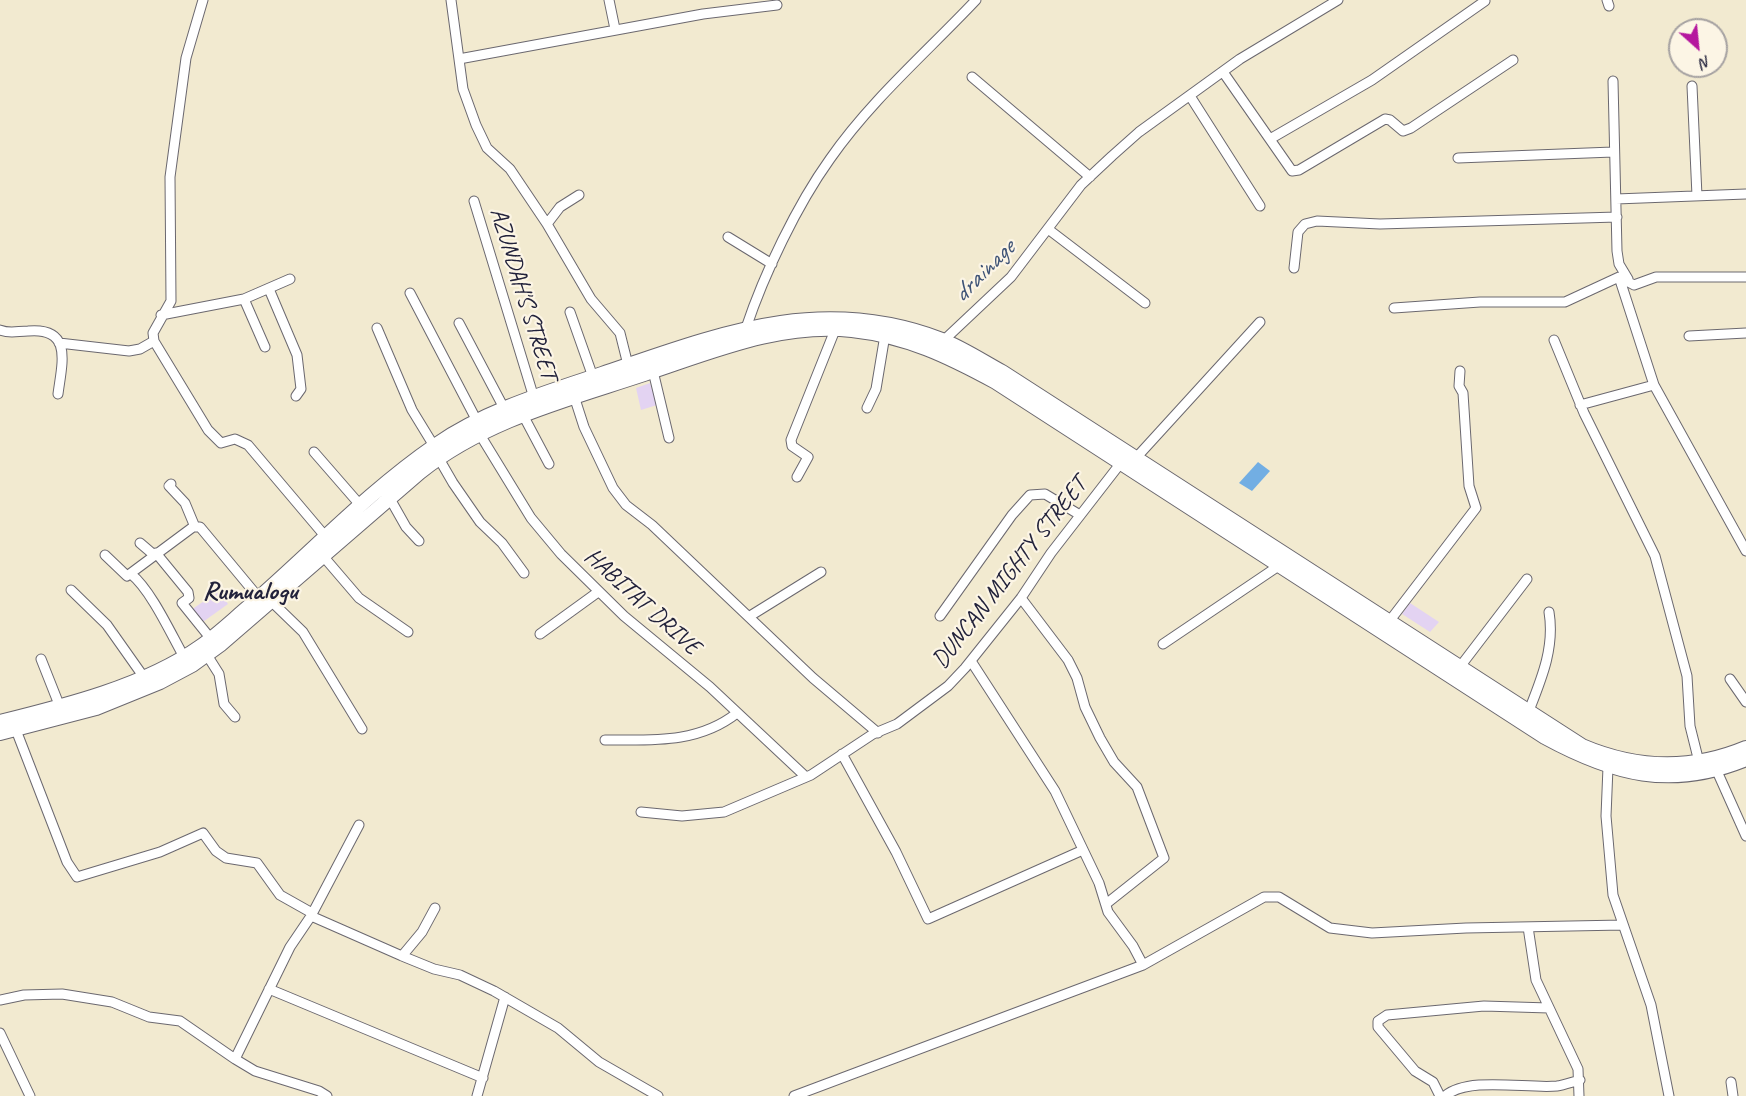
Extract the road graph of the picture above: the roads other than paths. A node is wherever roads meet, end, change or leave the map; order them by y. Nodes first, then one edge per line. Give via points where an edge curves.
1 (203, 0) edge
2 (451, 0) edge
3 (609, 0) edge
4 (976, 0) edge
5 (1338, 0) edge
6 (1485, 1) edge
7 (777, 6) dead end
8 (615, 29) junction
9 (459, 59) junction
10 (1513, 60) dead end
11 (1222, 72) junction
12 (972, 77) dead end
13 (1613, 81) dead end
14 (1692, 86) dead end
15 (1190, 96) junction
16 (1270, 139) junction
17 (1613, 152) junction
18 (1458, 158) dead end
19 (1090, 177) junction
20 (1746, 194) edge
21 (579, 195) dead end
22 (1697, 196) junction
23 (1616, 199) junction
24 (474, 201) dead end
25 (1260, 206) dead end
26 (1617, 217) junction
27 (547, 224) junction
28 (1048, 230) junction
29 (728, 237) dead end
30 (772, 264) junction
31 (1294, 268) dead end
32 (1619, 277) junction
33 (1746, 277) edge
34 (290, 279) dead end
35 (1634, 285) junction
36 (269, 289) junction
37 (410, 292) dead end
38 (244, 299) junction
39 (1145, 303) dead end
40 (1394, 309) dead end
41 (570, 312) dead end
42 (161, 315) junction
43 (1260, 322) dead end
44 (459, 323) dead end
45 (746, 327) junction
46 (377, 328) dead end
47 (0, 330) edge
48 (835, 330) junction
49 (1746, 333) edge
50 (885, 335) junction
51 (1689, 336) dead end
52 (1554, 340) dead end
53 (154, 341) junction
54 (59, 343) junction
55 (939, 345) junction
56 (265, 347) dead end
57 (628, 365) junction
58 (653, 371) junction
59 (1460, 371) dead end
60 (593, 377) junction
61 (1654, 385) junction
62 (58, 394) dead end
63 (296, 396) dead end
64 (574, 396) junction
65 (534, 398) junction
66 (1580, 405) junction
67 (867, 408) dead end
68 (505, 410) junction
69 (524, 415) junction
70 (478, 427) junction
71 (669, 438) dead end
72 (314, 452) dead end
73 (436, 452) junction
74 (1135, 459) junction
75 (549, 464) dead end
76 (1120, 464) junction
77 (797, 477) dead end
78 (171, 484) dead end
79 (389, 497) junction
80 (361, 506) junction
81 (1080, 515) junction
82 (195, 527) junction
83 (326, 536) junction
84 (419, 542) dead end
85 (141, 543) dead end
86 (1746, 551) edge
87 (155, 554) junction
88 (105, 555) dead end
89 (323, 556) junction
90 (1280, 564) junction
91 (821, 572) dead end
92 (524, 573) dead end
93 (131, 574) junction
94 (1527, 579) dead end
95 (71, 590) dead end
96 (598, 591) junction
97 (1021, 598) junction
98 (265, 599) junction
99 (1550, 612) dead end
100 (750, 616) junction
101 (940, 616) dead end
102 (1388, 623) junction
103 (408, 632) dead end
104 (540, 634) dead end
105 (211, 639) junction
106 (1163, 644) dead end
107 (207, 655) junction
108 (184, 657) junction
109 (41, 659) dead end
110 (971, 661) junction
111 (1459, 668) junction
112 (153, 677) junction
113 (1730, 680) dead end
114 (1746, 702) edge
115 (60, 707) junction
116 (737, 713) junction
117 (1528, 713) junction
118 (235, 717) dead end
119 (0, 722) edge
120 (362, 729) dead end
121 (16, 730) junction
122 (878, 733) junction
123 (0, 734) edge
124 (605, 740) dead end
125 (1746, 748) edge
126 (842, 754) junction
127 (1746, 759) edge
128 (1699, 762) junction
129 (1608, 767) junction
130 (1716, 769) junction
131 (806, 777) junction
132 (640, 812) dead end
133 (358, 825) dead end
134 (1746, 836) edge
135 (1083, 850) junction
136 (1106, 904) junction
137 (435, 908) dead end
138 (312, 914) junction
139 (1623, 925) junction
140 (1528, 927) junction
141 (402, 956) junction
142 (1143, 964) junction
143 (269, 989) junction
144 (505, 997) junction
145 (0, 1000) edge
146 (1549, 1008) junction
147 (0, 1033) edge
148 (235, 1059) junction
149 (483, 1077) junction
150 (1580, 1080) junction
151 (1731, 1082) dead end
152 (807, 1094) edge
153 (30, 1096) edge
154 (327, 1096) edge
155 (477, 1096) edge
156 (658, 1096) edge
157 (794, 1096) edge
158 (1440, 1096) edge
159 (1445, 1096) edge
160 (1579, 1096) edge
161 (1669, 1096) edge
162 (1733, 1096) edge

1 - 42 street via 186,58 170,177 171,301
2 - 9 street
3 - 8 street
4 - 30 street via 878,101 829,160
5 - 11 street
6 - 16 street via 1372,80
7 - 8 street
8 - 9 street
9 - 27 street via 463,89 487,148 510,169
10 - 16 street via 1411,128 1403,131 1385,119 1299,170 1288,167
11 - 15 street
11 - 16 street
12 - 19 street
13 - 17 street
14 - 22 street
15 - 19 street via 1139,132
15 - 25 street
17 - 18 street
17 - 23 street
19 - 28 street
20 - 22 street
21 - 27 street via 560,207
22 - 23 street
23 - 26 street
24 - 65 street, AZUNDAH'S STREET
26 - 31 street via 1380,224 1317,221 1305,224 1298,232
26 - 35 street via 1619,264
27 - 57 street via 591,299 620,333
28 - 39 street
28 - 55 street via 1011,277
29 - 30 street
30 - 45 street
32 - 35 street
32 - 40 street via 1565,302 1480,302
32 - 61 street
33 - 35 street via 1656,278
34 - 36 street
36 - 38 street
36 - 63 street via 299,362 301,389
37 - 70 street, HABITAT DRIVE
38 - 42 street
38 - 56 street
41 - 60 street
42 - 53 street via 153,333
43 - 74 street
44 - 68 street
45 - 55 main road via 784,321 850,320 906,329
45 - 57 main road
46 - 73 street via 412,410
47 - 54 street via 46,331
48 - 50 main road
48 - 58 main road via 776,333
48 - 77 street via 791,440 792,446 808,457
49 - 51 street
50 - 55 main road
50 - 67 street via 876,389
52 - 66 street
53 - 54 street via 135,351
53 - 83 street via 208,430 221,443 235,439 248,445
54 - 62 street via 63,351
55 - 74 main road via 1002,372
55 - 76 main road
57 - 60 main road
58 - 64 main road
58 - 71 street
59 - 102 street via 1469,486 1476,508
60 - 65 main road
61 - 66 street
61 - 86 street
64 - 69 main road
64 - 100 street via 613,488 626,505
65 - 68 main road
66 - 128 street via 1655,556 1687,676 1690,726
68 - 70 main road
69 - 70 main road
69 - 75 street
70 - 73 main road
70 - 96 street, HABITAT DRIVE via 531,518
72 - 80 street
73 - 79 main road
73 - 80 main road
73 - 92 street via 473,513
74 - 102 main road
76 - 81 street, DUNCAN MIGHTY STREET
76 - 90 main road
78 - 82 street
79 - 84 street
79 - 89 main road
80 - 83 main road
81 - 97 street, DUNCAN MIGHTY STREET
81 - 101 street via 1045,494 1030,495 1012,514
82 - 87 street
82 - 98 street via 209,536
83 - 98 main road
85 - 87 street
87 - 93 street
87 - 105 street via 188,592 189,598 182,603
88 - 93 street via 123,574
89 - 98 main road
89 - 103 street via 360,598
90 - 106 street
90 - 129 main road via 1545,737
91 - 100 street
93 - 108 street via 140,580
94 - 111 street
95 - 112 street via 95,611
96 - 104 street
96 - 116 street, HABITAT DRIVE
97 - 110 street, DUNCAN MIGHTY STREET
97 - 136 street via 1068,660 1100,738 1114,762 1137,787 1164,858
98 - 105 main road
98 - 107 main road
98 - 120 street via 303,632
99 - 117 street via 1550,648
100 - 122 street via 813,678
102 - 111 main road
105 - 108 main road
107 - 112 main road
107 - 118 street via 219,674 224,704
108 - 112 main road
109 - 115 street
110 - 122 street, DUNCAN MIGHTY STREET via 933,698
110 - 135 street via 1055,791
111 - 117 main road
112 - 115 main road
112 - 121 main road via 96,708
113 - 114 street
115 - 119 main road
116 - 124 street via 692,736
116 - 131 street, HABITAT DRIVE
117 - 128 main road via 1581,746 1607,757 1654,765
121 - 123 main road
121 - 138 street via 67,862 77,877 160,852 203,833 226,858 257,863 280,895
122 - 126 street, DUNCAN MIGHTY STREET
125 - 128 main road
126 - 131 street, DUNCAN MIGHTY STREET
126 - 135 street via 928,919
127 - 130 main road
129 - 130 main road via 1654,776
129 - 139 street via 1608,859 1613,895
130 - 134 street
131 - 132 street, DUNCAN MIGHTY STREET via 723,812 682,816
133 - 138 street
135 - 136 street
136 - 142 street
137 - 141 street
138 - 141 street via 345,933
138 - 143 street
139 - 140 street
139 - 161 street via 1651,1005
140 - 142 street via 1372,933 1330,928 1279,897 1264,897
140 - 146 street via 1532,969
141 - 144 street via 460,975
142 - 152 street via 1013,1011
143 - 148 street
143 - 149 street
144 - 149 street
144 - 156 street via 558,1028 599,1062
145 - 148 street via 62,994 112,1002 149,1017 180,1021
146 - 150 street
146 - 158 street via 1484,1006 1387,1015 1378,1021 1378,1027 1415,1071 1433,1082
147 - 153 street
148 - 154 street via 255,1071
149 - 155 street
150 - 159 street via 1555,1086 1458,1088
150 - 160 street
151 - 162 street
152 - 157 street

